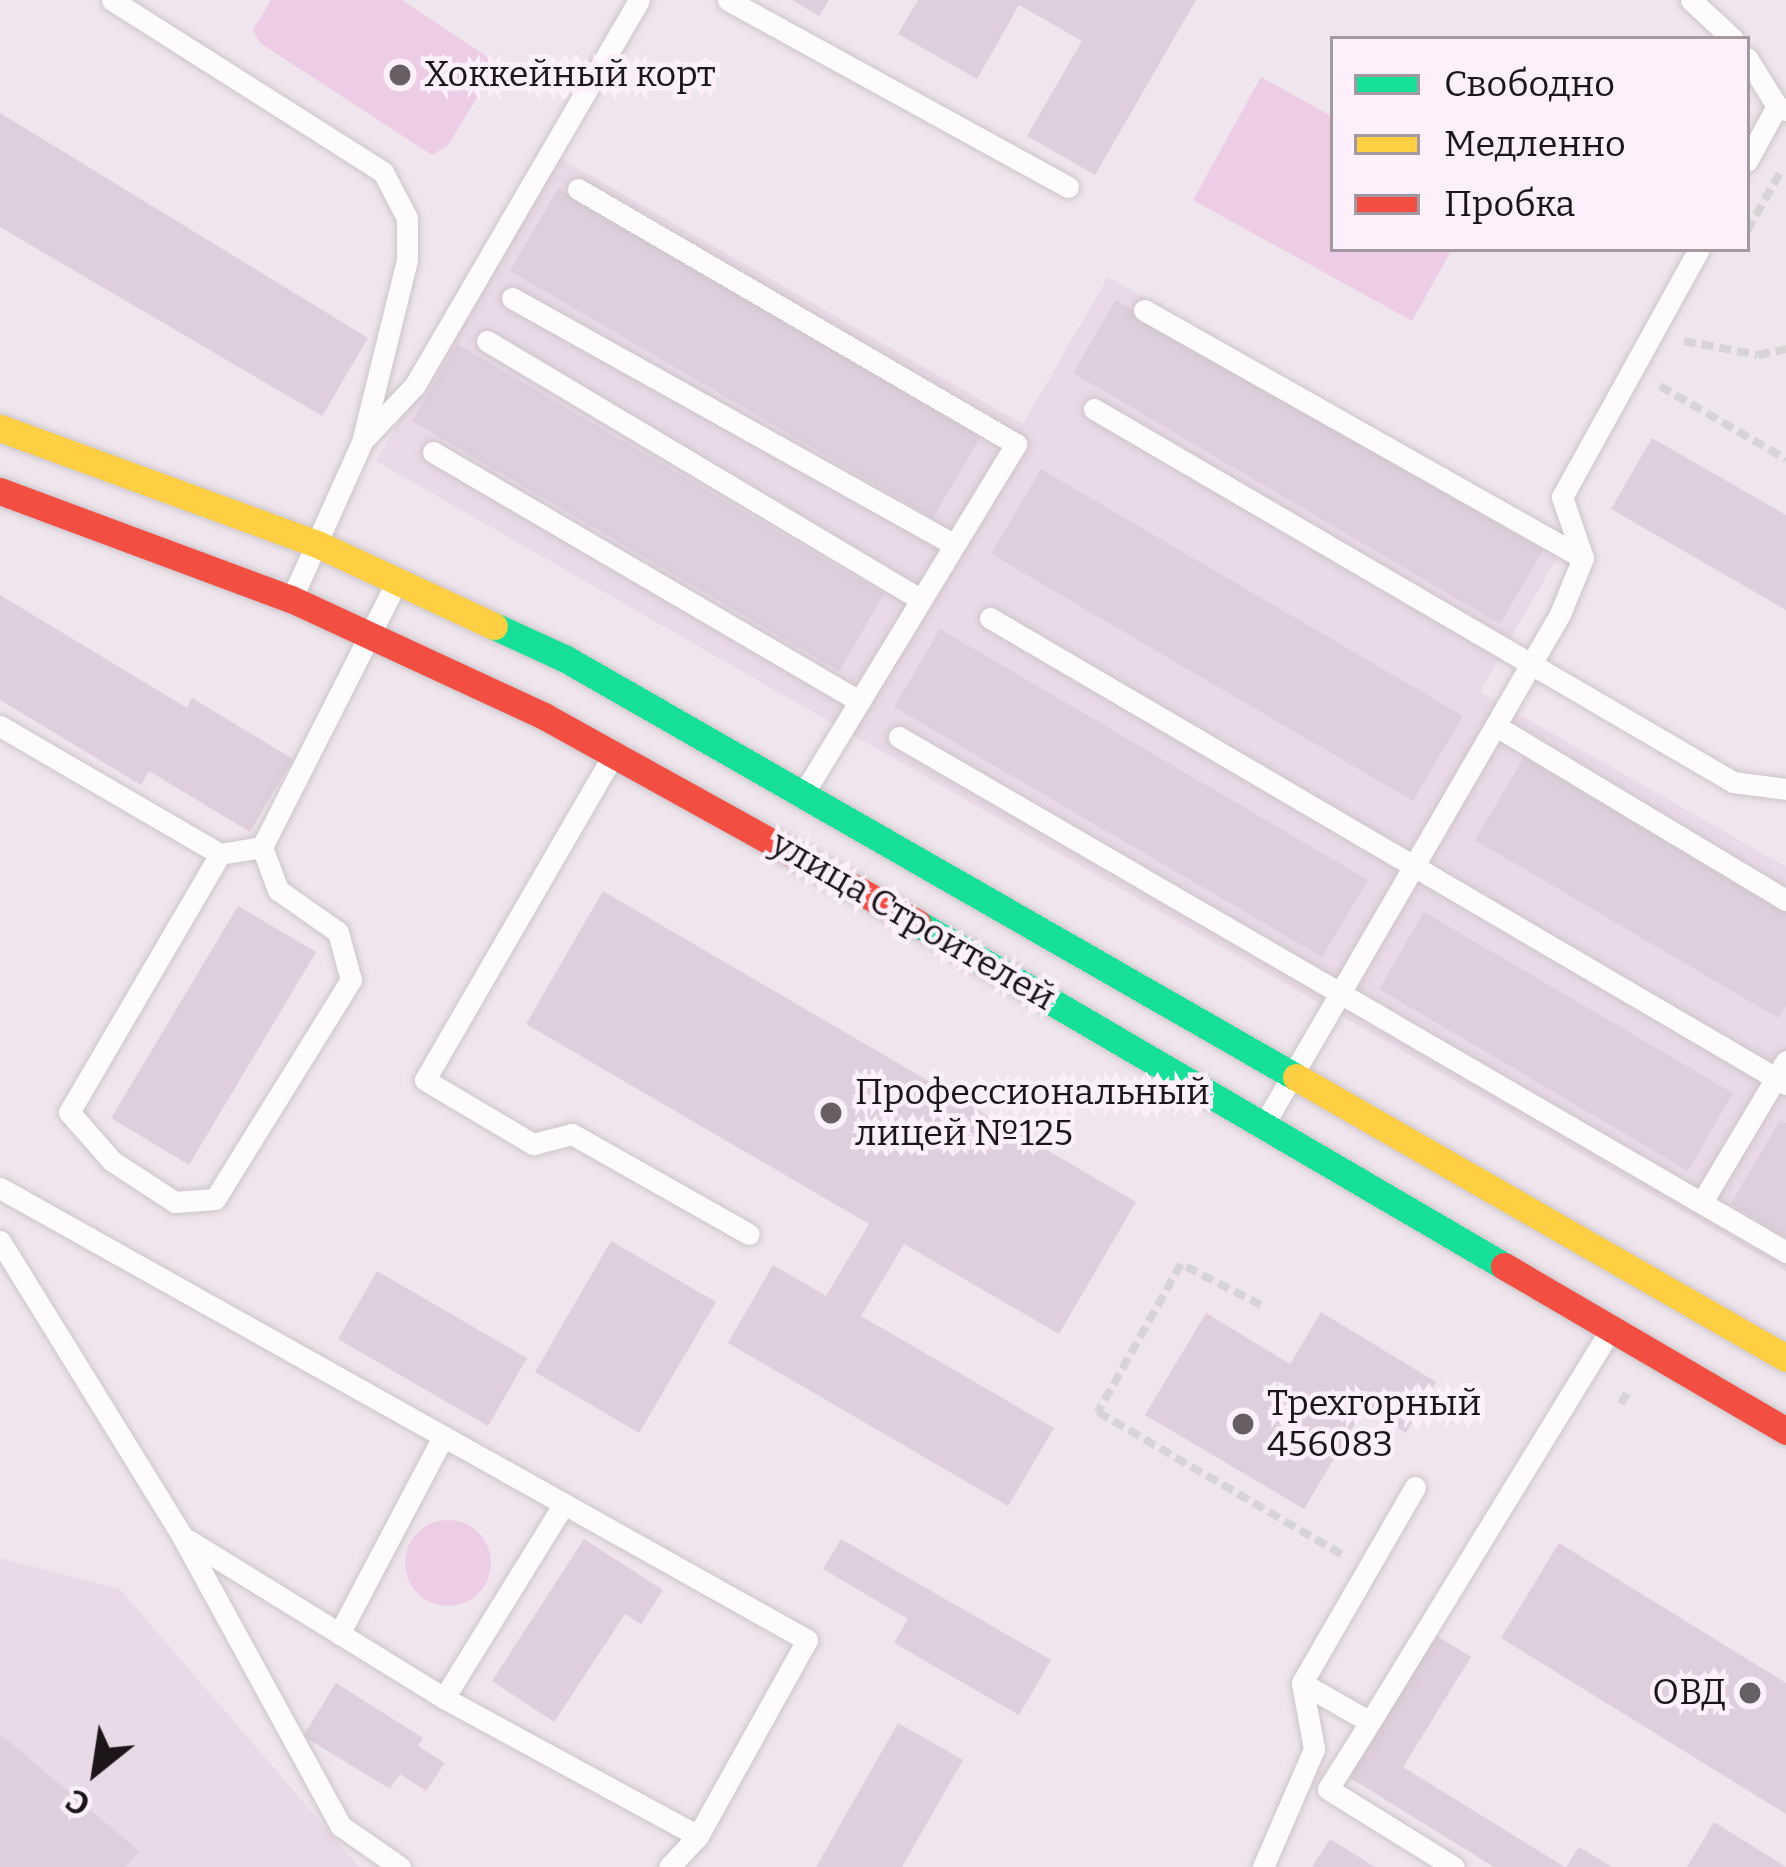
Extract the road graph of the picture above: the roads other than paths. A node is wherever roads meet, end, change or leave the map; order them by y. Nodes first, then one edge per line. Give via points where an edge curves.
1 (112, 0) edge
2 (639, 0) edge
3 (728, 0) edge
4 (1691, 0) edge
5 (1730, 36) edge
6 (1750, 62) edge
7 (1782, 108) edge
8 (1750, 156) edge
9 (1069, 187) dead end
10 (578, 189) dead end
11 (1697, 252) edge
12 (512, 298) dead end
13 (1144, 310) dead end
14 (488, 340) dead end
15 (1094, 410) dead end
16 (0, 428) edge
17 (362, 442) junction
18 (433, 452) dead end
19 (0, 490) edge
20 (317, 544) junction
21 (953, 544) junction
22 (1583, 558) junction
23 (397, 581) junction
24 (292, 599) junction
25 (920, 599) junction
26 (990, 618) dead end
27 (371, 633) junction
28 (1533, 662) junction
29 (858, 700) junction
30 (0, 726) edge
31 (1496, 726) junction
32 (899, 737) dead end
33 (614, 753) junction
34 (1786, 789) edge
35 (806, 790) junction
36 (262, 848) junction
37 (220, 854) junction
38 (1413, 870) junction
39 (1786, 900) edge
40 (1344, 991) junction
41 (1297, 1072) junction
42 (1782, 1074) edge
43 (1263, 1126) junction
44 (0, 1188) edge
45 (1702, 1202) junction
46 (749, 1234) dead end
47 (0, 1241) edge
48 (1786, 1252) edge
49 (1610, 1330) junction
50 (1786, 1358) edge
51 (1786, 1431) edge
52 (443, 1437) junction
53 (1415, 1487) dead end
54 (564, 1504) junction
55 (182, 1536) junction
56 (339, 1634) junction
57 (1301, 1682) junction
58 (444, 1698) junction
59 (1370, 1722) junction
60 (698, 1836) junction
61 (400, 1867) edge
62 (669, 1867) edge
63 (1263, 1867) edge
64 (1454, 1867) edge

1 - 17 lane via 383,172 407,218 407,260
2 - 17 lane via 415,385
3 - 9 lane
4 - 5 lane
6 - 7 lane
7 - 8 lane
10 - 21 lane via 1016,444
11 - 22 lane via 1634,345 1562,497
12 - 21 lane
13 - 22 lane
14 - 25 lane
15 - 28 lane
16 - 20 street, улица Строителей
17 - 20 lane
18 - 29 lane
19 - 24 street, улица Строителей
20 - 23 street, улица Строителей
20 - 24 lane
21 - 25 lane
22 - 28 lane
23 - 27 lane
23 - 35 street, улица Строителей via 566,659
24 - 27 street, улица Строителей
25 - 29 lane
26 - 38 lane
27 - 33 street, улица Строителей
27 - 36 lane
28 - 31 lane
28 - 34 lane via 1733,782
29 - 35 lane
30 - 37 lane
31 - 38 lane
31 - 39 lane
32 - 40 lane
33 - 43 street, улица Строителей
33 - 46 lane via 425,1080 532,1144 572,1133
35 - 41 street, улица Строителей
36 - 37 lane
36 - 37 lane via 278,890 338,932 351,980 215,1199 175,1202 112,1161 69,1112
38 - 40 lane
38 - 42 lane
40 - 41 lane
40 - 45 lane
41 - 43 lane
41 - 50 street, улица Строителей
42 - 45 lane
43 - 49 street, улица Строителей
44 - 52 lane
45 - 48 lane
47 - 55 lane
49 - 51 street, улица Строителей
49 - 59 lane
52 - 54 lane
52 - 56 lane
53 - 57 lane
54 - 58 lane
54 - 60 lane via 807,1640
55 - 56 lane
55 - 61 lane via 341,1826
56 - 58 lane
57 - 59 lane
57 - 63 lane via 1314,1749
58 - 60 lane
59 - 64 lane via 1328,1789
60 - 62 lane

